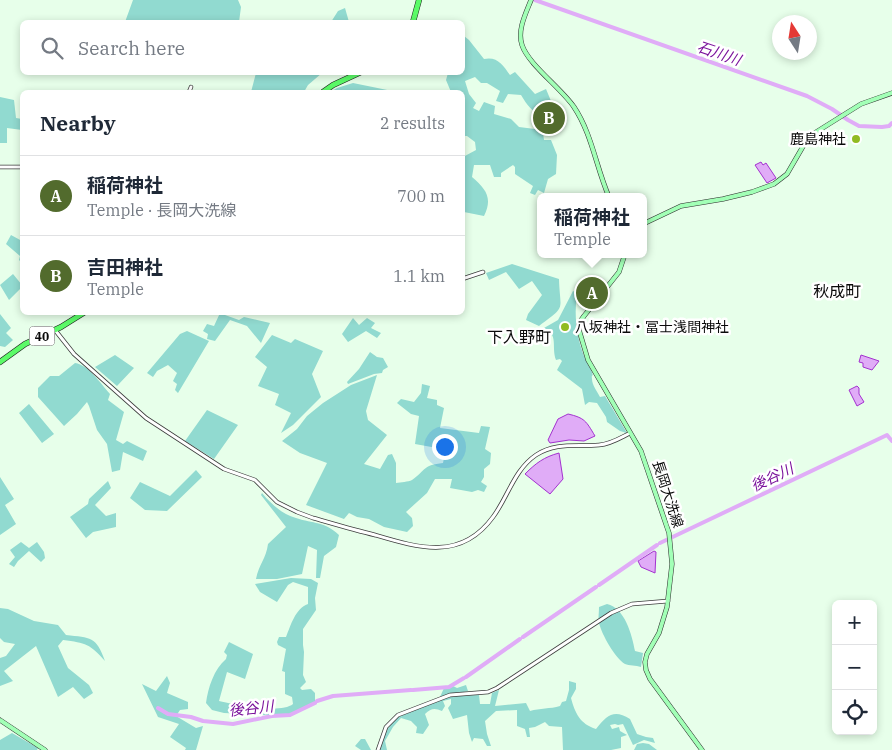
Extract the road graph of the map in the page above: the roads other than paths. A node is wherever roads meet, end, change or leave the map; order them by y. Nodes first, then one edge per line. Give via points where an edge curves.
1 (419, 0) edge
2 (531, 0) edge
3 (414, 20) edge
4 (355, 75) edge
5 (191, 87) dead end
6 (190, 90) edge
7 (326, 90) edge
8 (892, 93) edge
9 (0, 167) edge
10 (20, 167) edge
11 (608, 193) edge
12 (647, 222) edge
13 (624, 258) edge
14 (483, 272) dead end
15 (465, 278) edge
16 (80, 315) edge
17 (55, 330) junction
18 (0, 362) edge
19 (630, 433) junction
20 (668, 601) junction
21 (0, 720) edge
22 (45, 750) edge
23 (378, 750) edge
24 (702, 750) edge

1 - 3 main road
2 - 11 main road via 521,29 522,45 577,112
4 - 7 main road
5 - 6 street
8 - 12 main road via 846,112 807,139 790,169 774,184 723,199 681,206
9 - 10 street
13 - 19 main road, 長岡大洗線 via 619,272 583,317 579,330 588,360
14 - 15 street
16 - 17 main road, 40
17 - 18 main road, 40 via 24,344
17 - 19 street via 74,354 146,418 224,469 255,480 277,502 313,518 416,547 449,546 476,534 494,516 523,466 544,451 564,446 603,444
19 - 20 main road, 長岡大洗線 via 645,461 670,535 672,564
20 - 23 street via 632,604 611,613 492,691 450,695 398,715 386,727
20 - 24 main road, 長岡大洗線 via 664,622 646,657 646,670
21 - 22 main road

